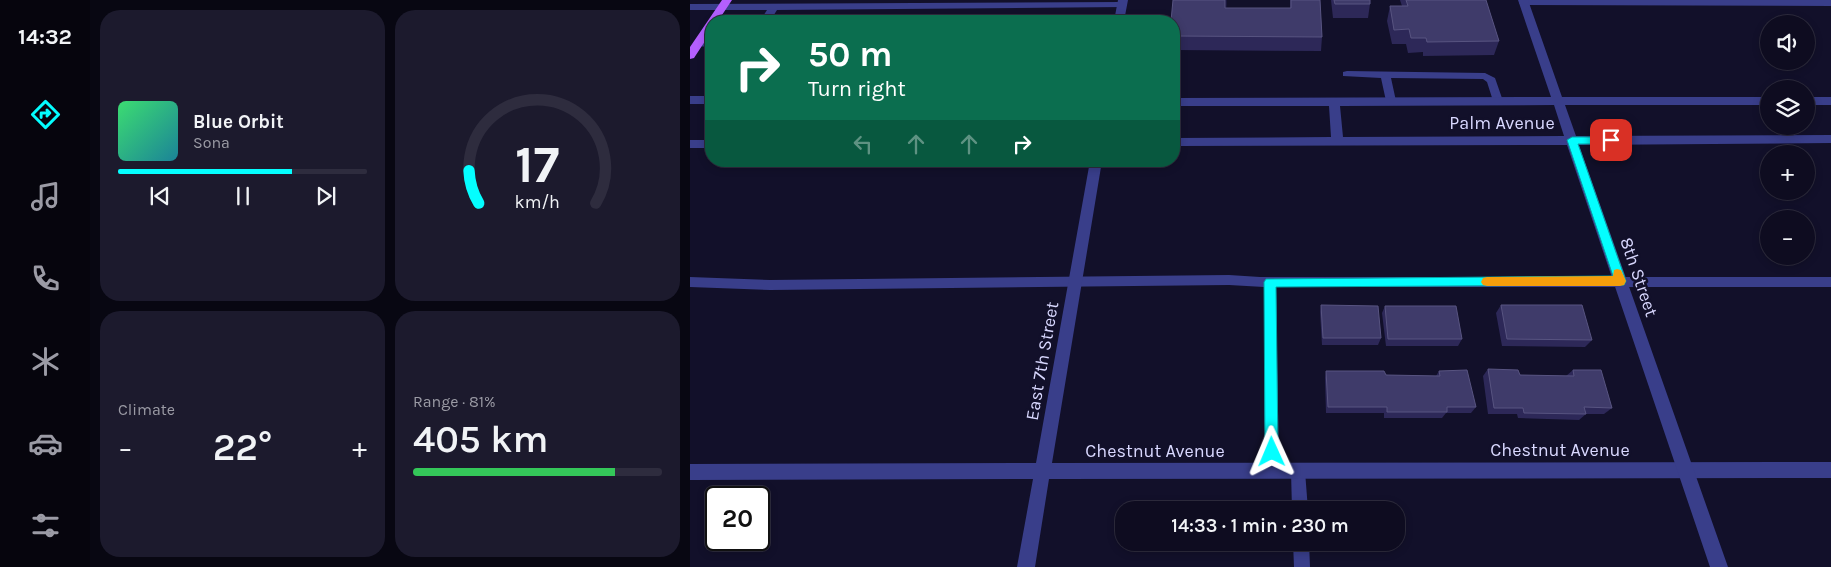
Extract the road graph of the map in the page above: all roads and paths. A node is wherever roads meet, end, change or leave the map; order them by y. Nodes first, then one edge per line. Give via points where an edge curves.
1 (1524, 1) edge
2 (1122, 2) edge
3 (725, 3) edge
4 (821, 3) edge
5 (1831, 3) edge
6 (774, 6) junction
7 (690, 7) edge
8 (717, 15) edge
9 (769, 15) edge
10 (1120, 15) edge
11 (705, 33) edge
12 (699, 42) junction
13 (705, 43) edge
14 (690, 55) edge
15 (1347, 74) dead end
16 (1385, 74) junction
17 (690, 100) edge
18 (705, 100) edge
19 (1334, 101) junction
20 (1391, 101) junction
21 (1498, 101) junction
22 (1558, 101) junction
23 (1760, 101) edge
24 (1815, 101) edge
25 (1831, 101) edge
26 (1180, 102) edge
27 (1804, 135) edge
28 (1831, 139) edge
29 (1572, 140) junction
30 (1807, 140) junction
31 (1337, 141) junction
32 (1180, 142) edge
33 (690, 144) edge
34 (705, 144) edge
35 (1095, 167) edge
36 (1620, 281) junction
37 (690, 282) edge
38 (1270, 282) junction
39 (1831, 282) edge
40 (1075, 283) junction
41 (1685, 470) junction
42 (1831, 470) edge
43 (1272, 471) junction
44 (1298, 471) junction
45 (690, 472) edge
46 (1043, 472) junction
47 (1300, 501) edge
48 (1301, 551) edge
49 (1026, 567) edge
50 (1302, 567) edge
51 (1719, 567) edge

1 - 5 lane
1 - 22 street, 8th Street
2 - 4 lane
2 - 10 street
3 - 6 lane
3 - 7 lane
3 - 8 main road
4 - 6 lane
6 - 9 lane
11 - 12 main road
12 - 13 lane
12 - 14 main road
15 - 16 lane
16 - 20 lane
16 - 21 lane via 1485,76 1491,80
17 - 18 street
19 - 20 street, Palm Avenue
19 - 26 street, Palm Avenue
19 - 31 street
20 - 21 street, Palm Avenue
21 - 22 street, Palm Avenue
22 - 23 street, Palm Avenue
22 - 29 street, 8th Street
24 - 25 street
27 - 30 street
28 - 30 street, Palm Avenue
29 - 30 street, Palm Avenue
29 - 31 street, Palm Avenue
29 - 36 street, 8th Street
31 - 32 street, Palm Avenue
33 - 34 street
35 - 40 street, East 7th Street
36 - 38 lane
36 - 39 lane
36 - 41 street, 8th Street
37 - 40 lane via 770,285
38 - 40 lane
38 - 43 lane
40 - 46 street, East 7th Street
41 - 42 street, Chestnut Avenue
41 - 44 street, Chestnut Avenue
41 - 51 street, 8th Street
43 - 44 street, Chestnut Avenue
43 - 46 street, Chestnut Avenue
44 - 47 lane
45 - 46 street, Chestnut Avenue
46 - 49 street, East 7th Street
48 - 50 lane

